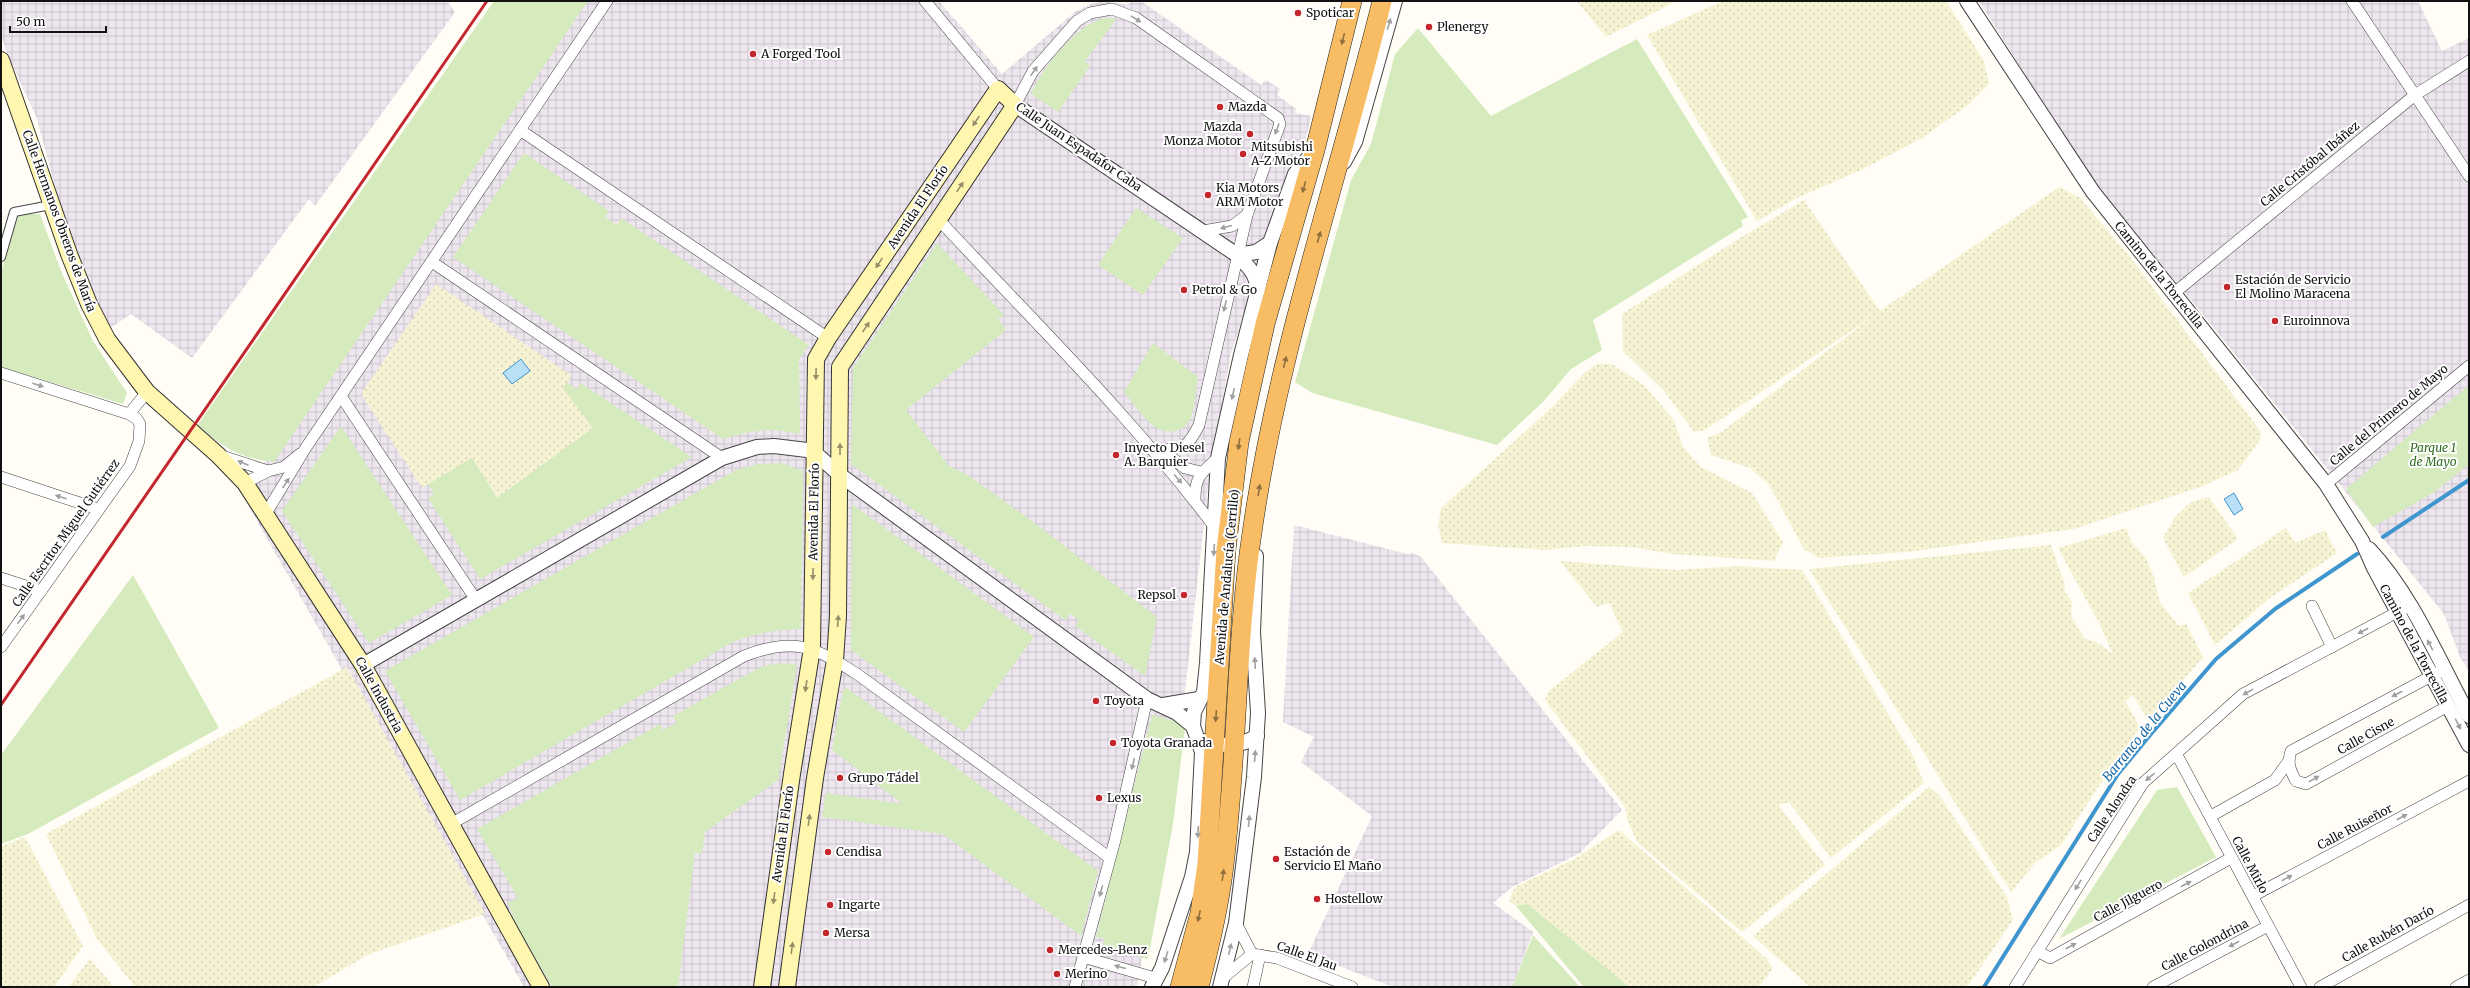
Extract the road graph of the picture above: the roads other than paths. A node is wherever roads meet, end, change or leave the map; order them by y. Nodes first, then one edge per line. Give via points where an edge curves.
1 (607, 1) edge
2 (925, 1) edge
3 (1352, 1) edge
4 (1382, 1) edge
5 (1395, 1) edge
6 (1967, 1) edge
7 (2352, 1) edge
8 (1, 60) edge
9 (2469, 61) edge
10 (998, 88) junction
11 (2415, 95) junction
12 (1015, 105) junction
13 (520, 130) junction
14 (1315, 150) junction
15 (1338, 171) junction
16 (2469, 176) edge
17 (51, 205) junction
18 (918, 206) junction
19 (1246, 215) junction
20 (939, 220) junction
21 (1204, 231) junction
22 (1270, 243) junction
23 (1236, 255) junction
24 (1, 257) edge
25 (432, 262) junction
26 (1258, 290) junction
27 (2173, 294) junction
28 (1265, 324) junction
29 (828, 338) junction
30 (848, 352) junction
31 (1241, 356) junction
32 (2469, 366) edge
33 (1, 373) edge
34 (147, 392) junction
35 (341, 396) junction
36 (129, 414) junction
37 (185, 425) joint
38 (1144, 438) junction
39 (305, 449) junction
40 (1162, 450) junction
41 (815, 453) junction
42 (218, 455) junction
43 (722, 458) junction
44 (1218, 458) junction
45 (268, 471) junction
46 (1201, 472) junction
47 (840, 475) junction
48 (1, 477) edge
49 (245, 483) junction
50 (2326, 484) junction
51 (1194, 499) junction
52 (98, 509) junction
53 (265, 515) junction
54 (1252, 528) junction
55 (1216, 529) junction
56 (1, 578) edge
57 (41, 591) junction
58 (476, 600) junction
59 (2312, 606) dead end
60 (2404, 609) junction
61 (1, 647) edge
62 (2332, 647) junction
63 (812, 648) junction
64 (835, 660) junction
65 (363, 665) junction
66 (2437, 672) junction
67 (1237, 690) junction
68 (1207, 693) junction
69 (1148, 699) junction
70 (1257, 702) junction
71 (1163, 705) junction
72 (2448, 706) junction
73 (2469, 716) edge
74 (1195, 732) junction
75 (1257, 736) junction
76 (1224, 745) junction
77 (2469, 745) edge
78 (2177, 755) junction
79 (2288, 762) junction
80 (2275, 780) junction
81 (2296, 781) junction
82 (2469, 781) edge
83 (1201, 792) junction
84 (2211, 816) junction
85 (1210, 819) junction
86 (451, 824) junction
87 (1110, 858) junction
88 (2231, 858) junction
89 (2253, 896) junction
90 (2469, 904) edge
91 (1236, 923) junction
92 (2268, 926) junction
93 (2037, 951) junction
94 (1256, 955) junction
95 (1083, 957) junction
96 (2469, 980) edge
97 (1154, 983) edge
98 (1222, 983) edge
99 (541, 987) edge
100 (762, 987) edge
101 (786, 987) edge
102 (1075, 987) edge
103 (1180, 987) edge
104 (1199, 987) edge
105 (1253, 987) edge
106 (1352, 987) edge
107 (2016, 987) edge
108 (2153, 987) edge
109 (2301, 987) edge
110 (2320, 987) edge
111 (2456, 987) edge

1 - 13 street
2 - 10 street, Calle Juan Espadafor Caba
3 -> 14 highway, Avenida de Andalucía (Cerrillo)
4 - 15 highway, Avenida de Andalucía (Cerrillo)
15 -> 5 street via 1355,142
6 - 27 street, Camino de la Torrecilla via 2093,192
7 - 11 street
8 - 17 main road, Calle Hermanos Obreros de María
9 - 11 street, Calle Cristóbal Ibáñez
10 - 12 main road, Calle Juan Espadafor Caba
10 -> 18 main road, Avenida El Florío
11 - 16 street
11 - 27 street, Calle Cristóbal Ibáñez
12 -> 19 street via 1033,71 1077,21 1100,10 1125,12 1278,118 1280,124
20 -> 12 main road, Avenida El Florío
12 - 21 street, Calle Juan Espadafor Caba
13 - 25 street
13 - 29 street
14 - 22 street, Avenida de Andalucía (Cerrillo) via 1295,174
14 -> 28 highway, Avenida de Andalucía (Cerrillo)
54 -> 15 highway, Avenida de Andalucía (Cerrillo) via 1279,386
17 - 24 street via 14,212
17 - 34 main road, Calle Hermanos Obreros de María via 78,278 99,325 118,355
18 - 20 main road
18 -> 29 main road, Avenida El Florío
19 -> 21 street via 1232,226
19 - 23 street
30 -> 20 main road, Avenida El Florío
20 - 38 street
21 - 23 street, Calle Juan Espadafor Caba
22 - 23 street via 1256,252
22 - 26 street, Avenida de Andalucía (Cerrillo)
23 - 26 street, Calle Juan Espadafor Caba via 1250,267
23 -> 40 street via 1199,425 1192,440 1180,449
25 - 35 street
25 - 43 street
26 - 31 street, Avenida de Andalucía (Cerrillo)
27 - 50 street, Camino de la Torrecilla
28 - 31 street
28 -> 68 highway, Avenida de Andalucía (Cerrillo) via 1239,442
29 - 30 main road
29 -> 41 main road, Avenida El Florío via 816,359
47 -> 30 main road, Avenida El Florío via 840,367
31 -> 44 street, Avenida de Andalucía (Cerrillo)
32 - 50 street, Calle del Primero de Mayo
33 -> 36 street
34 - 36 street
34 - 37 main road, Calle Hermanos Obreros de María
35 - 39 street
35 - 58 street
36 - 52 street, Calle Escritor Miguel Gutiérrez via 140,424 136,452 130,466
37 - 42 main road, Calle Industria
38 - 40 street
38 -> 51 street
39 - 45 street via 284,467
53 -> 39 street
40 - 46 street via 1185,468
41 - 43 street via 774,446 757,447
41 - 47 street
41 -> 63 main road, Avenida El Florío
45 -> 42 street
42 - 49 main road, Calle Industria
43 - 58 street
44 - 46 street
44 - 55 street, Avenida de Andalucía (Cerrillo)
45 - 49 street
46 - 51 street via 1195,485
64 -> 47 main road, Avenida El Florío
47 - 69 street
52 -> 48 street
49 - 53 main road, Calle Industria
50 - 60 street, Camino de la Torrecilla via 2362,541 2382,562
51 - 55 street
52 - 57 street, Calle Escritor Miguel Gutiérrez
53 - 65 main road, Calle Industria
54 - 67 highway, Avenida de Andalucía (Cerrillo) via 1240,632
70 -> 54 street via 1253,632 1257,564
55 -> 68 street, Avenida de Andalucía (Cerrillo)
56 - 57 street
61 -> 57 street, Calle Escritor Miguel Gutiérrez
58 - 65 street
59 - 62 street
60 -> 62 street, Calle Alondra
60 - 66 street, Camino de la Torrecilla
62 -> 78 street, Calle Alondra via 2243,694
63 - 64 street
63 - 86 street via 775,646 744,656
63 -> 100 main road, Avenida El Florío
64 - 87 street
101 -> 64 main road, Avenida El Florío via 815,778
65 - 86 main road, Calle Industria
66 - 72 street, Camino de la Torrecilla
66 - 73 street, Camino de la Torrecilla
66 -> 79 street, Calle Cisne via 2291,751
67 - 68 street
67 - 70 street
67 - 76 highway, Avenida de Andalucía (Cerrillo)
68 - 71 street
68 - 74 street, Avenida de Andalucía (Cerrillo) via 1194,712
68 -> 76 highway, Avenida de Andalucía (Cerrillo)
69 - 71 street
69 -> 87 street
70 - 75 street
71 - 74 street
72 -> 77 street, Camino de la Torrecilla
81 -> 72 street, Calle Cisne via 2306,784
74 - 76 street
74 - 83 street, Avenida de Andalucía (Cerrillo) via 1202,752
75 - 76 street via 1248,742
91 -> 75 street
76 - 85 highway, Avenida de Andalucía (Cerrillo)
104 -> 76 highway, Avenida de Andalucía (Cerrillo) via 1223,876 1229,824
78 - 84 street, Calle Mirlo
78 -> 93 street, Calle Alondra via 2143,783
79 - 80 street, Calle Cisne
79 - 81 street
80 - 81 street, Calle Cisne
80 - 84 street, Calle Cisne
89 -> 82 street, Calle Ruiseñor
83 - 85 street
83 -> 97 street, Avenida de Andalucía (Cerrillo) via 1197,852 1192,876 1162,968
84 - 88 street, Calle Mirlo
85 -> 103 highway, Avenida de Andalucía (Cerrillo) via 1200,913
86 - 99 main road, Calle Industria
87 -> 95 street
88 - 89 street, Calle Mirlo
93 -> 88 street, Calle Jilguero via 2050,958
89 - 92 street, Calle Mirlo
90 - 110 street, Calle Rubén Darío
91 - 94 street
98 -> 91 street
92 -> 108 street, Calle Golondrina
92 - 109 street, Calle Mirlo
93 - 107 street, Calle Alondra
94 - 98 street
94 - 105 street
94 - 106 street, Calle El Jau via 1277,958
97 -> 95 street
95 - 102 street
96 - 111 street

